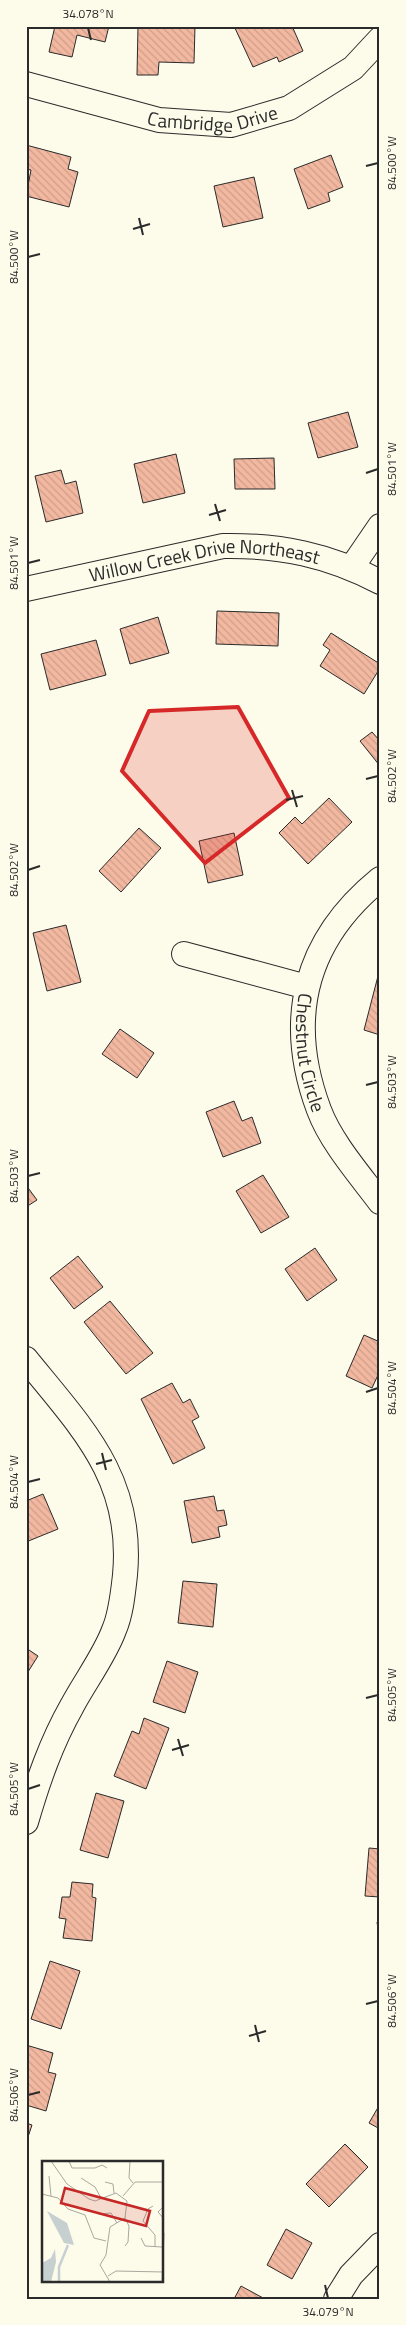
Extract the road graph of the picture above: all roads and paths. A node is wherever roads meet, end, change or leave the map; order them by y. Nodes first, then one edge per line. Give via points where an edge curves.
1 (380, 39) edge
2 (26, 84) edge
3 (380, 526) edge
4 (352, 567) junction
5 (380, 582) edge
6 (26, 589) edge
7 (380, 879) edge
8 (184, 954) dead end
9 (307, 987) junction
10 (380, 1202) edge
11 (26, 1359) edge
12 (26, 1822) edge
13 (380, 2245) edge
14 (336, 2299) edge

1 - 2 street, Cambridge Drive via 353,68 289,108 231,125 159,120
3 - 4 street
4 - 5 street, Willow Creek Drive Northeast
4 - 6 street, Willow Creek Drive Northeast via 301,552 223,546
7 - 9 street, Chestnut Circle via 340,918 320,949
8 - 9 street
9 - 10 street, Chestnut Circle via 302,1017 306,1063 319,1111 342,1151
11 - 12 street via 88,1435 110,1473 123,1512 127,1551 123,1591 114,1630 70,1708 43,1766
13 - 14 street via 351,2275

